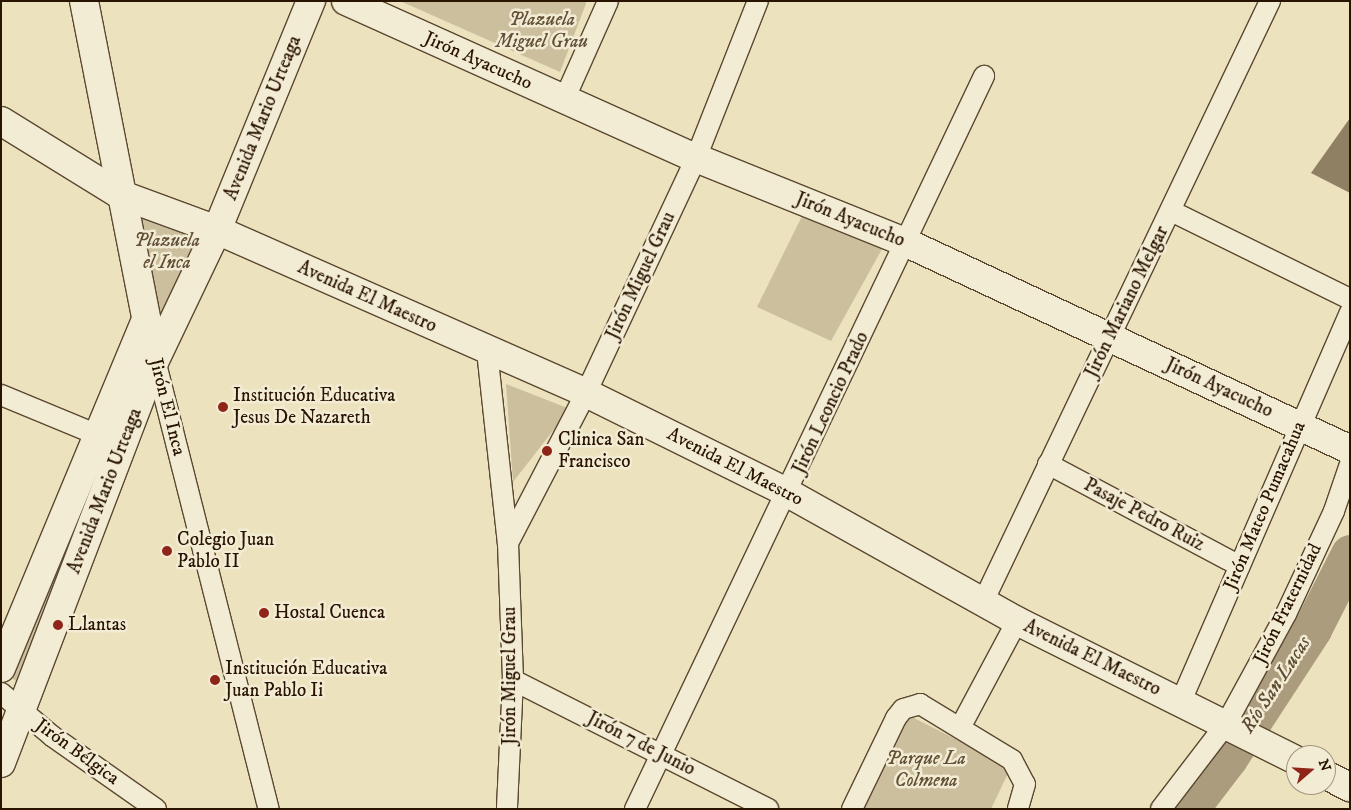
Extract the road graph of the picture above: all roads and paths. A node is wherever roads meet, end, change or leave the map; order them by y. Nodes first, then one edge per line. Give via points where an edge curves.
1 (84, 1) edge
2 (311, 1) edge
3 (346, 1) edge
4 (608, 1) edge
5 (758, 1) edge
6 (1270, 1) edge
7 (984, 76) dead end
8 (564, 100) junction
9 (1, 121) edge
10 (696, 158) junction
11 (119, 194) junction
12 (1171, 211) junction
13 (217, 230) junction
14 (907, 243) junction
15 (1350, 299) edge
16 (1350, 312) edge
17 (146, 320) junction
18 (1110, 337) junction
19 (487, 351) junction
20 (155, 360) junction
21 (586, 393) junction
22 (1, 396) edge
23 (1299, 426) junction
24 (95, 434) junction
25 (1350, 450) edge
26 (1048, 464) junction
27 (1350, 464) edge
28 (788, 493) junction
29 (508, 543) junction
30 (1240, 566) junction
31 (984, 602) junction
32 (1018, 621) junction
33 (1, 668) edge
34 (513, 680) junction
35 (1, 692) edge
36 (1181, 701) junction
37 (22, 710) junction
38 (961, 726) junction
39 (1233, 727) junction
40 (661, 753) junction
41 (1286, 755) edge
42 (1, 763) edge
43 (1336, 780) edge
44 (1350, 787) edge
45 (1350, 794) edge
46 (156, 809) edge
47 (269, 809) edge
48 (507, 809) edge
49 (635, 809) edge
50 (768, 809) edge
51 (852, 809) edge
52 (1018, 809) edge
53 (1161, 809) edge
54 (1343, 809) edge

1 - 11 street, Jirón El Inca
2 - 13 street, Avenida Mario Urteaga
3 - 8 street, Jirón Ayacucho
4 - 8 street
5 - 10 street, Jirón Miguel Grau
6 - 12 street, Jirón Mariano Melgar
7 - 14 street, Jirón Leoncio Prado
8 - 10 street, Jirón Ayacucho
9 - 11 street, Avenida El Maestro
10 - 14 street, Jirón Ayacucho
10 - 21 street, Jirón Miguel Grau
11 - 13 street, Avenida El Maestro
11 - 17 street, Jirón El Inca
12 - 15 street
12 - 18 street, Jirón Mariano Melgar
13 - 19 street, Avenida El Maestro
13 - 20 street, Avenida Mario Urteaga
14 - 18 street, Jirón Ayacucho
14 - 28 street, Jirón Leoncio Prado
16 - 23 street, Jirón Mateo Pumacahua
17 - 20 street, Jirón El Inca
17 - 24 street, Avenida Mario Urteaga
18 - 23 street, Jirón Ayacucho
18 - 26 street, Jirón Mariano Melgar
19 - 21 street, Avenida El Maestro
19 - 29 street, Jirón Miguel Grau
20 - 37 street, Avenida Mario Urteaga
20 - 47 street, Jirón El Inca
21 - 28 street, Avenida El Maestro
21 - 29 street, Jirón Miguel Grau
22 - 24 street
23 - 25 street, Jirón Ayacucho
23 - 30 street, Jirón Mateo Pumacahua
24 - 33 street, Avenida Mario Urteaga
26 - 30 street, Pasaje Pedro Ruiz
26 - 31 street, Jirón Mariano Melgar
27 - 39 street, Jirón Fraternidad via 1334,511
28 - 31 street, Avenida El Maestro
28 - 40 street, Jirón Leoncio Prado
29 - 34 street, Jirón Miguel Grau
30 - 36 street, Jirón Mateo Pumacahua
31 - 32 street, Avenida El Maestro
32 - 36 street, Avenida El Maestro
32 - 38 street
34 - 40 street, Jirón 7 de Junio
34 - 48 street, Jirón Miguel Grau
35 - 37 street, Jirón Bélgica
36 - 39 street, Avenida El Maestro
37 - 42 street, Avenida Mario Urteaga
37 - 46 street, Jirón Bélgica
38 - 51 street via 920,704 903,709
38 - 52 street via 1012,760 1020,772 1024,791
39 - 41 street, Avenida El Maestro
39 - 53 street, Jirón Fraternidad
40 - 49 street, Jirón Leoncio Prado
40 - 50 street, Jirón 7 de Junio
43 - 44 street
45 - 54 street

